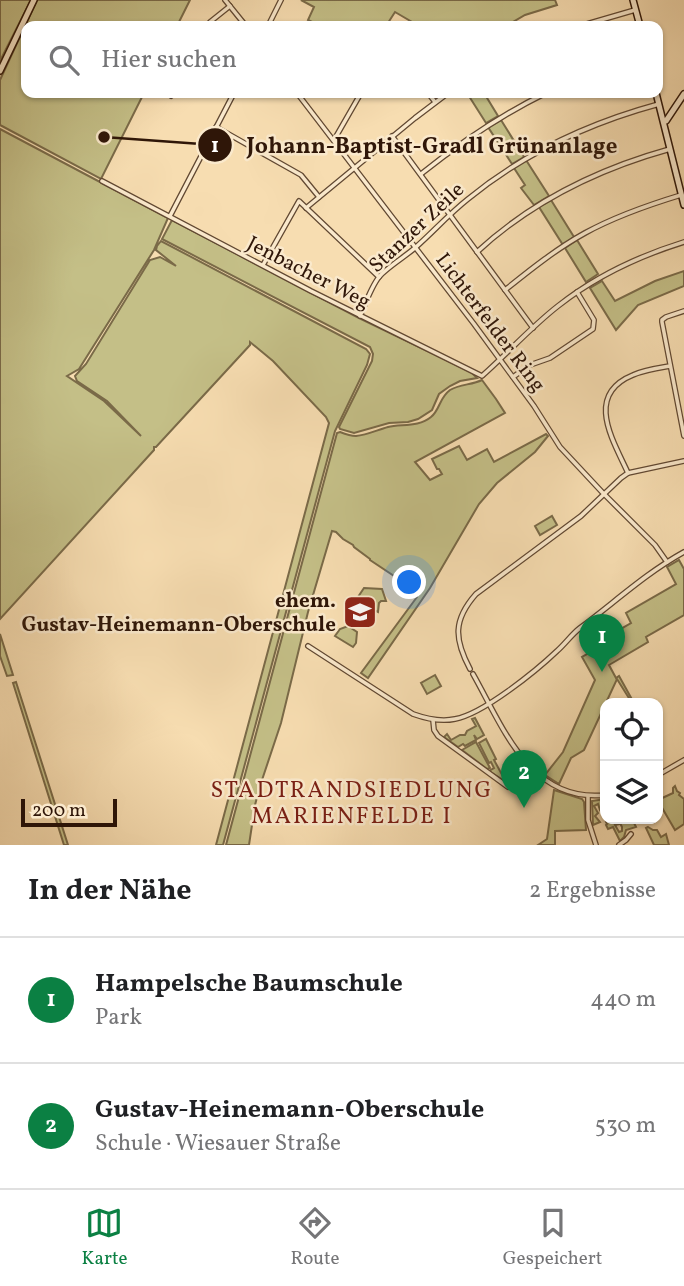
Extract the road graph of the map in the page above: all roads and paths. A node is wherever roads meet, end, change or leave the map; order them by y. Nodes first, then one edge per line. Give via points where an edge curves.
1 (34, 0) edge
2 (225, 0) edge
3 (281, 0) edge
4 (633, 0) edge
5 (230, 6) junction
6 (636, 10) junction
7 (24, 21) edge
8 (211, 21) edge
9 (242, 21) edge
10 (270, 21) edge
11 (598, 21) edge
12 (639, 21) edge
13 (21, 27) edge
14 (0, 71) edge
15 (684, 94) edge
16 (231, 98) edge
17 (301, 98) edge
18 (358, 98) edge
19 (432, 98) edge
20 (441, 98) edge
21 (537, 98) edge
22 (657, 98) edge
23 (435, 102) junction
24 (659, 104) junction
25 (664, 121) junction
26 (216, 127) junction
27 (393, 136) junction
28 (334, 140) junction
29 (670, 149) junction
30 (355, 168) junction
31 (421, 174) junction
32 (102, 181) dead end
33 (682, 184) edge
34 (681, 195) junction
35 (319, 197) junction
36 (684, 205) edge
37 (306, 208) junction
38 (450, 214) junction
39 (170, 216) junction
40 (684, 242) edge
41 (416, 247) junction
42 (477, 252) junction
43 (263, 266) junction
44 (379, 277) junction
45 (505, 290) junction
46 (577, 292) junction
47 (684, 311) edge
48 (360, 316) junction
49 (533, 328) junction
50 (500, 359) junction
51 (670, 366) junction
52 (513, 377) junction
53 (684, 436) edge
54 (684, 461) edge
55 (628, 473) junction
56 (604, 495) junction
57 (684, 552) edge
58 (667, 562) junction
59 (308, 646) dead end
60 (489, 703) junction
61 (433, 720) junction
62 (684, 760) edge
63 (528, 764) junction
64 (663, 772) edge
65 (600, 795) edge
66 (588, 796) junction
67 (631, 834) dead end
68 (596, 845) edge
69 (619, 845) edge

1 - 7 main road
2 - 5 street
3 - 10 street
4 - 6 main road
5 - 8 street
5 - 9 street
6 - 11 street
6 - 12 main road
13 - 14 main road
15 - 25 main road
16 - 26 street
17 - 28 street, Lichterfelder Ring
18 - 28 street
19 - 23 street
20 - 23 street
21 - 31 street via 495,121
22 - 24 main road
23 - 27 street
24 - 25 main road
24 - 38 street, Stanzer Zeile via 610,118 547,147
25 - 29 main road
26 - 35 street via 298,173
26 - 39 street
27 - 30 street
27 - 31 street
28 - 30 street, Lichterfelder Ring
29 - 33 main road
29 - 42 street via 576,184 525,214
30 - 35 street
30 - 41 street, Lichterfelder Ring
31 - 38 street
32 - 39 street, Jenbacher Weg
33 - 34 main road
34 - 36 main road
34 - 45 street via 583,234
35 - 37 street
37 - 43 street via 299,201
37 - 44 street
38 - 41 street, Stanzer Zeile
38 - 42 street
39 - 43 street, Jenbacher Weg
40 - 46 street via 633,261
41 - 44 street, Stanzer Zeile
41 - 50 street, Lichterfelder Ring
42 - 45 street
43 - 48 street, Jenbacher Weg
44 - 48 street, Stanzer Zeile
45 - 49 street
46 - 49 street
46 - 52 street via 594,320 593,328
47 - 51 street via 662,320
48 - 50 street, Jenbacher Weg via 481,375
49 - 50 street
50 - 52 street, Lichterfelder Ring
51 - 53 street
51 - 55 street via 625,378 608,397 608,426
52 - 56 street, Lichterfelder Ring via 560,447
54 - 55 street
55 - 56 street
56 - 58 street, Lichterfelder Ring
56 - 60 street via 468,603 458,635 463,656
57 - 58 street
58 - 60 street
59 - 61 street via 404,708
60 - 61 street via 460,718
60 - 63 street
61 - 63 street via 438,736 508,787
62 - 64 street
63 - 66 street via 556,787
65 - 66 street
66 - 68 street via 588,820
67 - 69 street

